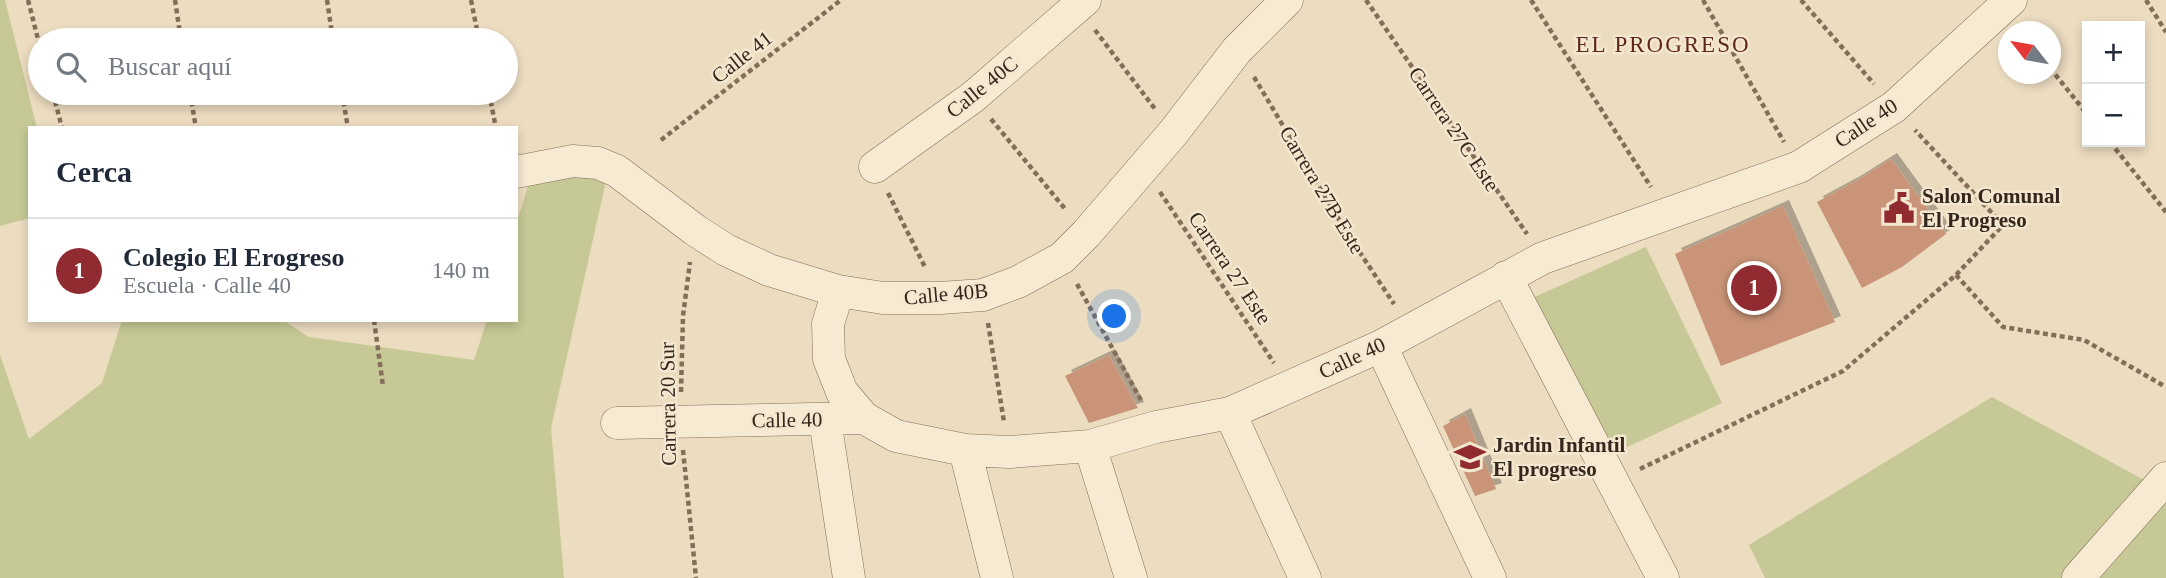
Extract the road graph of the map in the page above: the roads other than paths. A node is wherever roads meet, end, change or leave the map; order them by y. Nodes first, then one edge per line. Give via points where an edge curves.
1 (1287, 0) edge
2 (2011, 0) edge
3 (1081, 3) edge
4 (875, 167) road end
5 (518, 172) edge
6 (1506, 277) junction
7 (838, 291) junction
8 (1381, 346) junction
9 (1230, 413) junction
10 (864, 418) junction
11 (825, 419) junction
12 (617, 423) dead end
13 (1090, 446) junction
14 (964, 450) junction
15 (2166, 478) edge
16 (849, 578) edge
17 (997, 578) edge
18 (1131, 578) edge
19 (1305, 578) edge
20 (1490, 578) edge
21 (1663, 578) edge
22 (2078, 578) edge

1 - 7 street, Calle 40B via 1237,50 1173,133 1062,258 983,295 883,298
2 - 6 street, Calle 40 via 1894,107 1799,167 1543,258
3 - 4 street, Calle 40C via 973,97
5 - 7 street, Calle 40B via 573,161 598,163 617,171 726,250 769,270
6 - 8 street, Calle 40
6 - 21 street
7 - 10 street via 828,324 829,359 842,392
8 - 9 street, Calle 40
8 - 20 street
9 - 13 street, Calle 40
9 - 19 street
10 - 11 street, Calle 40
10 - 14 street, Calle 40 via 896,436
11 - 12 street, Calle 40
11 - 16 street
13 - 14 street, Calle 40
13 - 18 street
14 - 17 street
15 - 22 street

